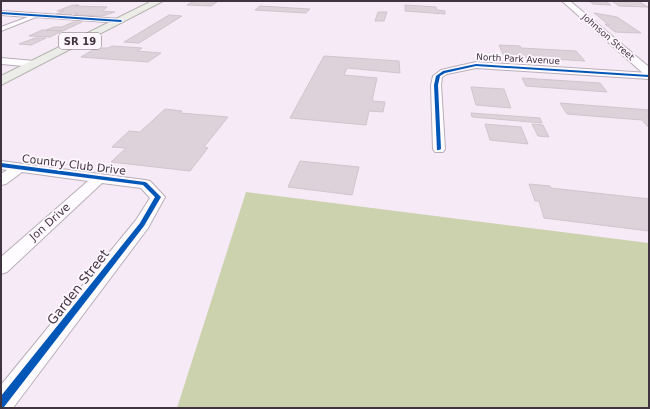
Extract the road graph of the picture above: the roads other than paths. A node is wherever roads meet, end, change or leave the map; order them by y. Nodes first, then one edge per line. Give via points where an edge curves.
1 (160, 1) edge
2 (566, 1) edge
3 (1, 13) edge
4 (37, 16) junction
5 (121, 21) junction
6 (1, 29) edge
7 (1, 61) edge
8 (35, 64) junction
9 (649, 73) edge
10 (649, 76) edge
11 (1, 81) edge
12 (439, 149) dead end
13 (1, 165) edge
14 (18, 168) junction
15 (99, 178) junction
16 (1, 181) edge
17 (145, 184) joint
18 (1, 267) edge
19 (1, 404) edge

1 - 5 main road, SR 19
2 - 9 street, Johnson Street
3 - 4 street
4 - 5 street
4 - 6 street
5 - 8 main road, SR 19
7 - 8 street
8 - 11 main road, SR 19
10 - 12 street, North Park Avenue via 476,65 444,72 438,76 436,85
13 - 14 street, Country Club Drive
14 - 15 street, Country Club Drive
14 - 16 street
15 - 17 street, Country Club Drive
15 - 18 street, Jon Drive
17 - 19 street, Garden Street via 158,197 142,224

